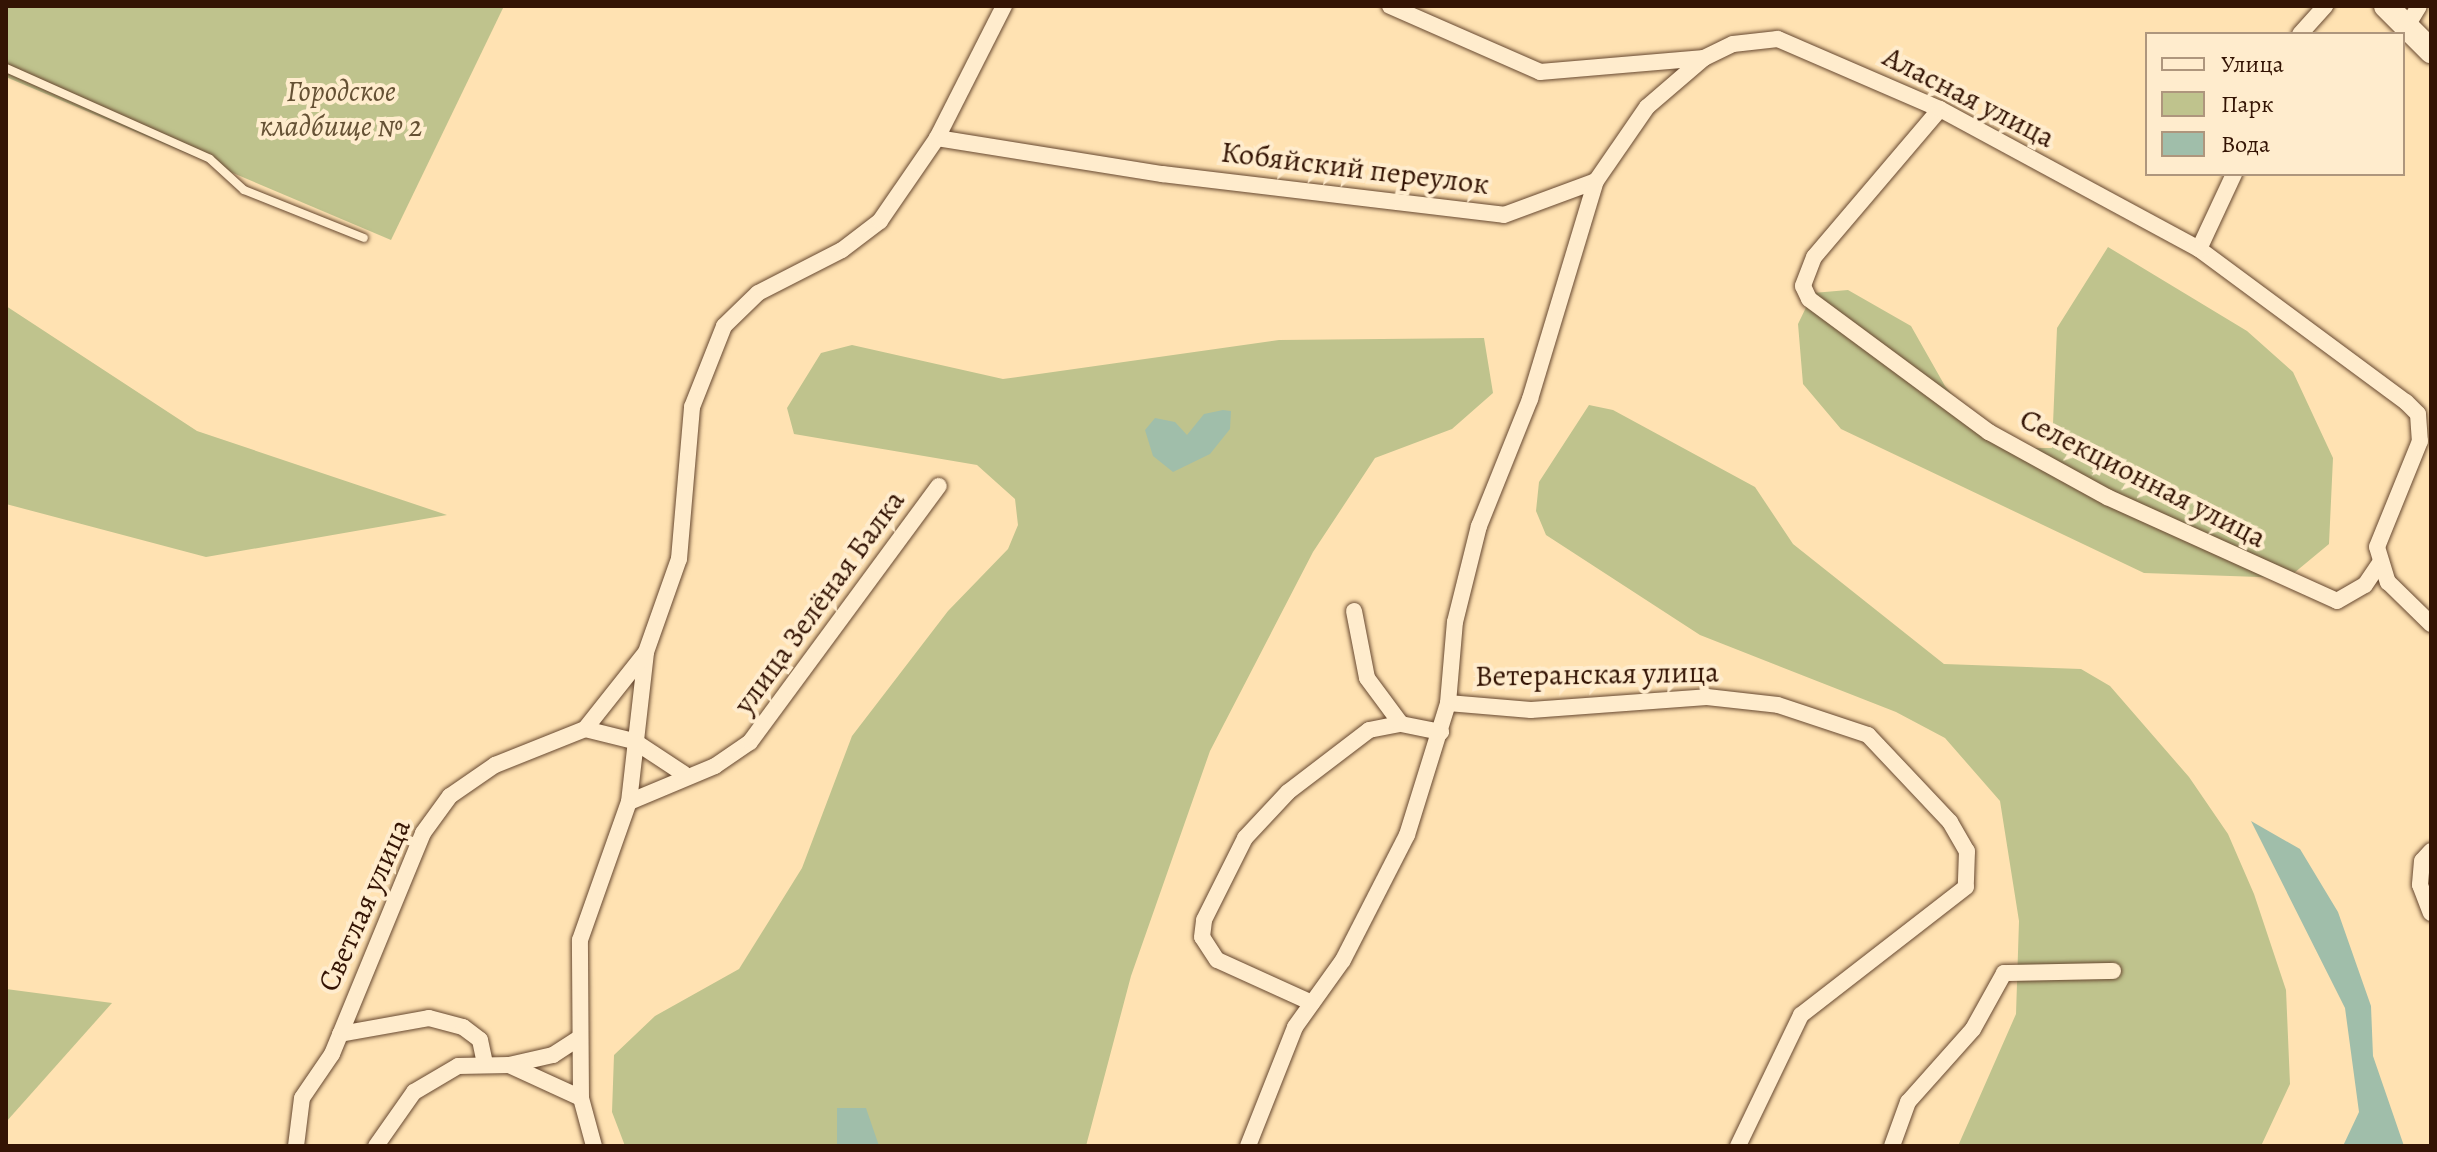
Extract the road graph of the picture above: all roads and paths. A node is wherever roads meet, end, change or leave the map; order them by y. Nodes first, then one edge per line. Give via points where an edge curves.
1 (1004, 6) edge
2 (1390, 6) edge
3 (2325, 6) edge
4 (2386, 6) edge
5 (2413, 16) edge
6 (2302, 32) edge
7 (2431, 51) edge
8 (1704, 58) junction
9 (6, 68) edge
10 (1940, 109) junction
11 (937, 138) junction
12 (2233, 176) edge
13 (1596, 181) junction
14 (364, 238) dead end
15 (2199, 249) junction
16 (939, 486) dead end
17 (2380, 563) junction
18 (1354, 611) dead end
19 (2431, 624) edge
20 (646, 652) junction
21 (1448, 703) junction
22 (1401, 724) junction
23 (585, 729) junction
24 (1441, 732) junction
25 (634, 741) junction
26 (684, 774) junction
27 (629, 802) junction
28 (2431, 851) edge
29 (2431, 913) edge
30 (2113, 971) dead end
31 (1312, 1003) junction
32 (340, 1034) junction
33 (578, 1039) junction
34 (485, 1063) junction
35 (509, 1065) junction
36 (581, 1098) junction
37 (296, 1146) edge
38 (376, 1146) edge
39 (594, 1146) edge
40 (1248, 1146) edge
41 (1738, 1146) edge
42 (1892, 1146) edge

1 - 11 street, Светлая улица
2 - 8 street via 1540,72
3 - 6 street
4 - 5 street
5 - 7 street
8 - 10 street, Аласная улица via 1733,44 1778,39
8 - 13 street via 1647,107
9 - 14 lane via 210,159 244,190
10 - 15 street, Аласная улица
10 - 17 street, Селекционная улица via 1814,257 1803,286 1809,299 1989,432 2107,497 2321,596 2348,595
11 - 13 street, Кобяйский переулок via 1464,212 1537,208
11 - 20 street, Светлая улица via 880,221 842,250 758,293 724,326 692,407 679,559
12 - 15 street
13 - 21 street via 1530,399 1479,526 1455,622
15 - 17 street, Аласная улица via 2418,414 2420,441 2380,527
16 - 26 street, улица Зелёная Балка via 750,742 715,766
17 - 19 street via 2388,582
18 - 22 street via 1367,678
20 - 23 street, Светлая улица
20 - 25 street
21 - 24 street
21 - 41 street, Ветеранская улица via 1531,710 1707,697 1778,705 1868,735 1950,822 1967,851 1966,887 1801,1015
22 - 24 street
22 - 31 street via 1369,730 1261,817 1204,920 1202,937 1217,960
23 - 25 street
23 - 32 street, Светлая улица via 495,765 450,796 423,833 376,932
24 - 31 street via 1407,835 1343,960
25 - 26 street
25 - 27 street
26 - 27 street, улица Зелёная Балка
27 - 33 street via 580,940
28 - 29 street via 2422,861 2420,885
30 - 42 street via 2004,973 1973,1029 1908,1102
31 - 40 street via 1295,1027
32 - 34 street via 429,1018 463,1027 480,1040
32 - 37 street, Светлая улица via 302,1098
33 - 35 street via 553,1055
33 - 36 street
34 - 35 street
34 - 38 street via 458,1066 414,1092
35 - 36 street
36 - 39 street

